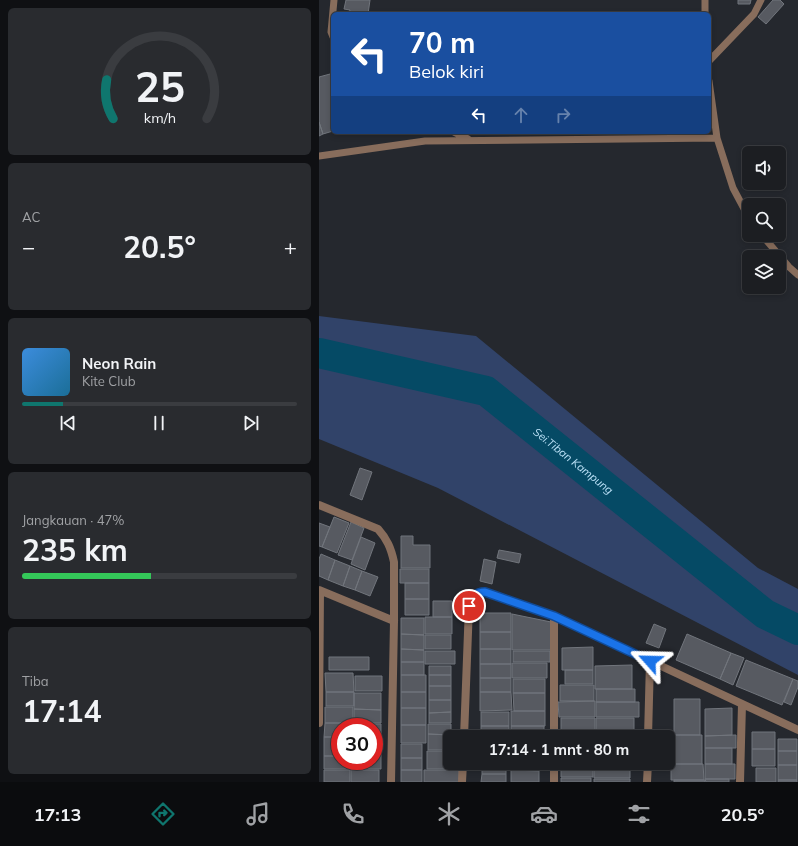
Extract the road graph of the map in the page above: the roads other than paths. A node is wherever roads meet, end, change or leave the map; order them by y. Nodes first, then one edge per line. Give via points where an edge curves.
1 (334, 0) edge
2 (705, 0) edge
3 (761, 0) edge
4 (333, 12) edge
5 (705, 12) edge
6 (711, 59) edge
7 (711, 95) edge
8 (458, 134) edge
9 (717, 138) junction
10 (469, 140) junction
11 (319, 156) edge
12 (742, 205) edge
13 (768, 242) edge
14 (798, 275) edge
15 (319, 505) edge
16 (319, 591) edge
17 (554, 616) junction
18 (394, 621) junction
19 (650, 661) junction
20 (742, 704) junction
21 (319, 723) edge
22 (464, 730) edge
23 (554, 730) edge
24 (648, 730) edge
25 (798, 730) edge
26 (463, 770) edge
27 (554, 770) edge
28 (648, 770) edge
29 (391, 782) edge
30 (462, 782) edge
31 (554, 782) edge
32 (647, 782) edge
33 (740, 782) edge

1 - 4 lane
2 - 5 lane
3 - 6 lane via 754,14
7 - 9 lane
8 - 10 lane
9 - 10 lane
9 - 12 lane via 733,188
10 - 11 lane via 425,141
13 - 14 lane
15 - 18 street via 378,529 385,536 394,562
16 - 18 street
16 - 21 street
17 - 19 street
17 - 22 street via 485,592 478,593 470,600
17 - 23 street
18 - 29 street
19 - 20 street
19 - 24 street
20 - 25 street
20 - 33 street
26 - 30 street
27 - 31 street
28 - 32 street

